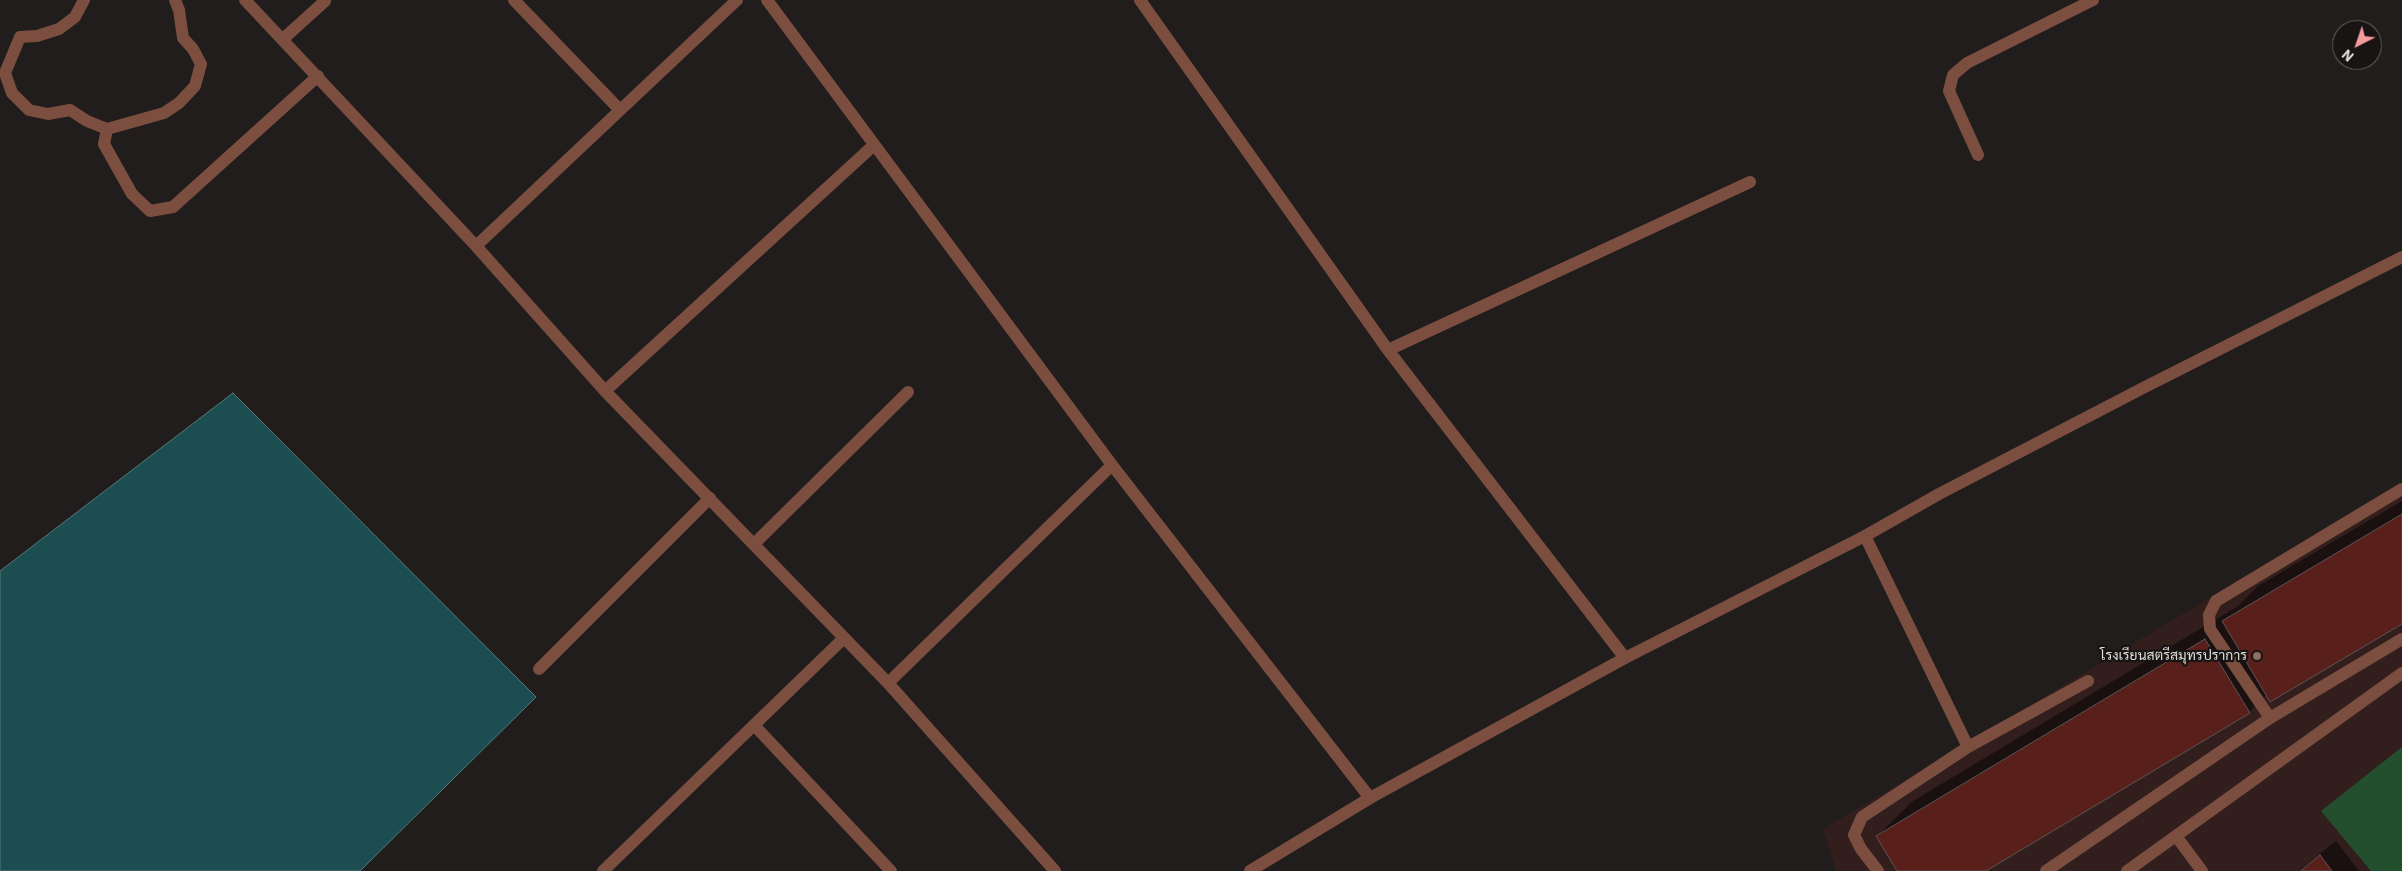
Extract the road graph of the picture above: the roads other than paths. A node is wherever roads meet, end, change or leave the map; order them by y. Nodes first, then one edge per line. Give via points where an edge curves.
1 (84, 0) edge
2 (175, 0) edge
3 (245, 0) edge
4 (514, 0) edge
5 (737, 0) edge
6 (767, 0) edge
7 (1140, 0) edge
8 (2093, 0) edge
9 (325, 1) dead end
10 (283, 39) junction
11 (318, 76) junction
12 (620, 110) junction
13 (107, 129) junction
14 (874, 145) junction
15 (1978, 155) dead end
16 (1750, 182) dead end
17 (476, 246) junction
18 (2402, 257) edge
19 (1388, 350) junction
20 (606, 391) junction
21 (908, 392) dead end
22 (1112, 465) junction
23 (2402, 488) edge
24 (710, 498) junction
25 (1865, 536) junction
26 (755, 543) junction
27 (844, 638) junction
28 (2402, 639) edge
29 (1625, 658) junction
30 (539, 669) dead end
31 (2402, 674) edge
32 (2088, 681) dead end
33 (888, 684) junction
34 (2270, 718) junction
35 (754, 725) junction
36 (1968, 747) junction
37 (1370, 798) junction
38 (2176, 836) junction
39 (603, 871) edge
40 (891, 871) edge
41 (1054, 871) edge
42 (1250, 871) edge
43 (1878, 871) edge
44 (2046, 871) edge
45 (2127, 871) edge
46 (2202, 871) edge

1 - 13 street via 75,17 59,29 20,37 5,73 12,94 29,110 48,114 70,110
2 - 13 street via 183,38 201,64 195,86 164,113
3 - 10 street
4 - 12 street
5 - 12 street
6 - 14 street
7 - 19 street
8 - 15 street via 1967,62 1953,75 1949,91
9 - 10 street
10 - 11 street
11 - 13 street via 173,207 150,211 132,194 104,144
11 - 17 street
12 - 17 street
14 - 20 street
14 - 22 street
16 - 19 street
17 - 20 street
18 - 25 street via 2143,388
19 - 29 street
20 - 24 street
21 - 26 street
22 - 33 street
22 - 37 street
23 - 34 street via 2216,601 2209,615 2210,629
24 - 26 street
24 - 30 street
25 - 29 street
25 - 36 street
26 - 27 street
27 - 33 street
27 - 35 street
28 - 34 street
29 - 37 street
31 - 38 street
32 - 36 street
33 - 41 street
34 - 44 street
35 - 39 street
35 - 40 street
36 - 43 street via 1862,816 1854,835
37 - 42 street
38 - 45 street
38 - 46 street

